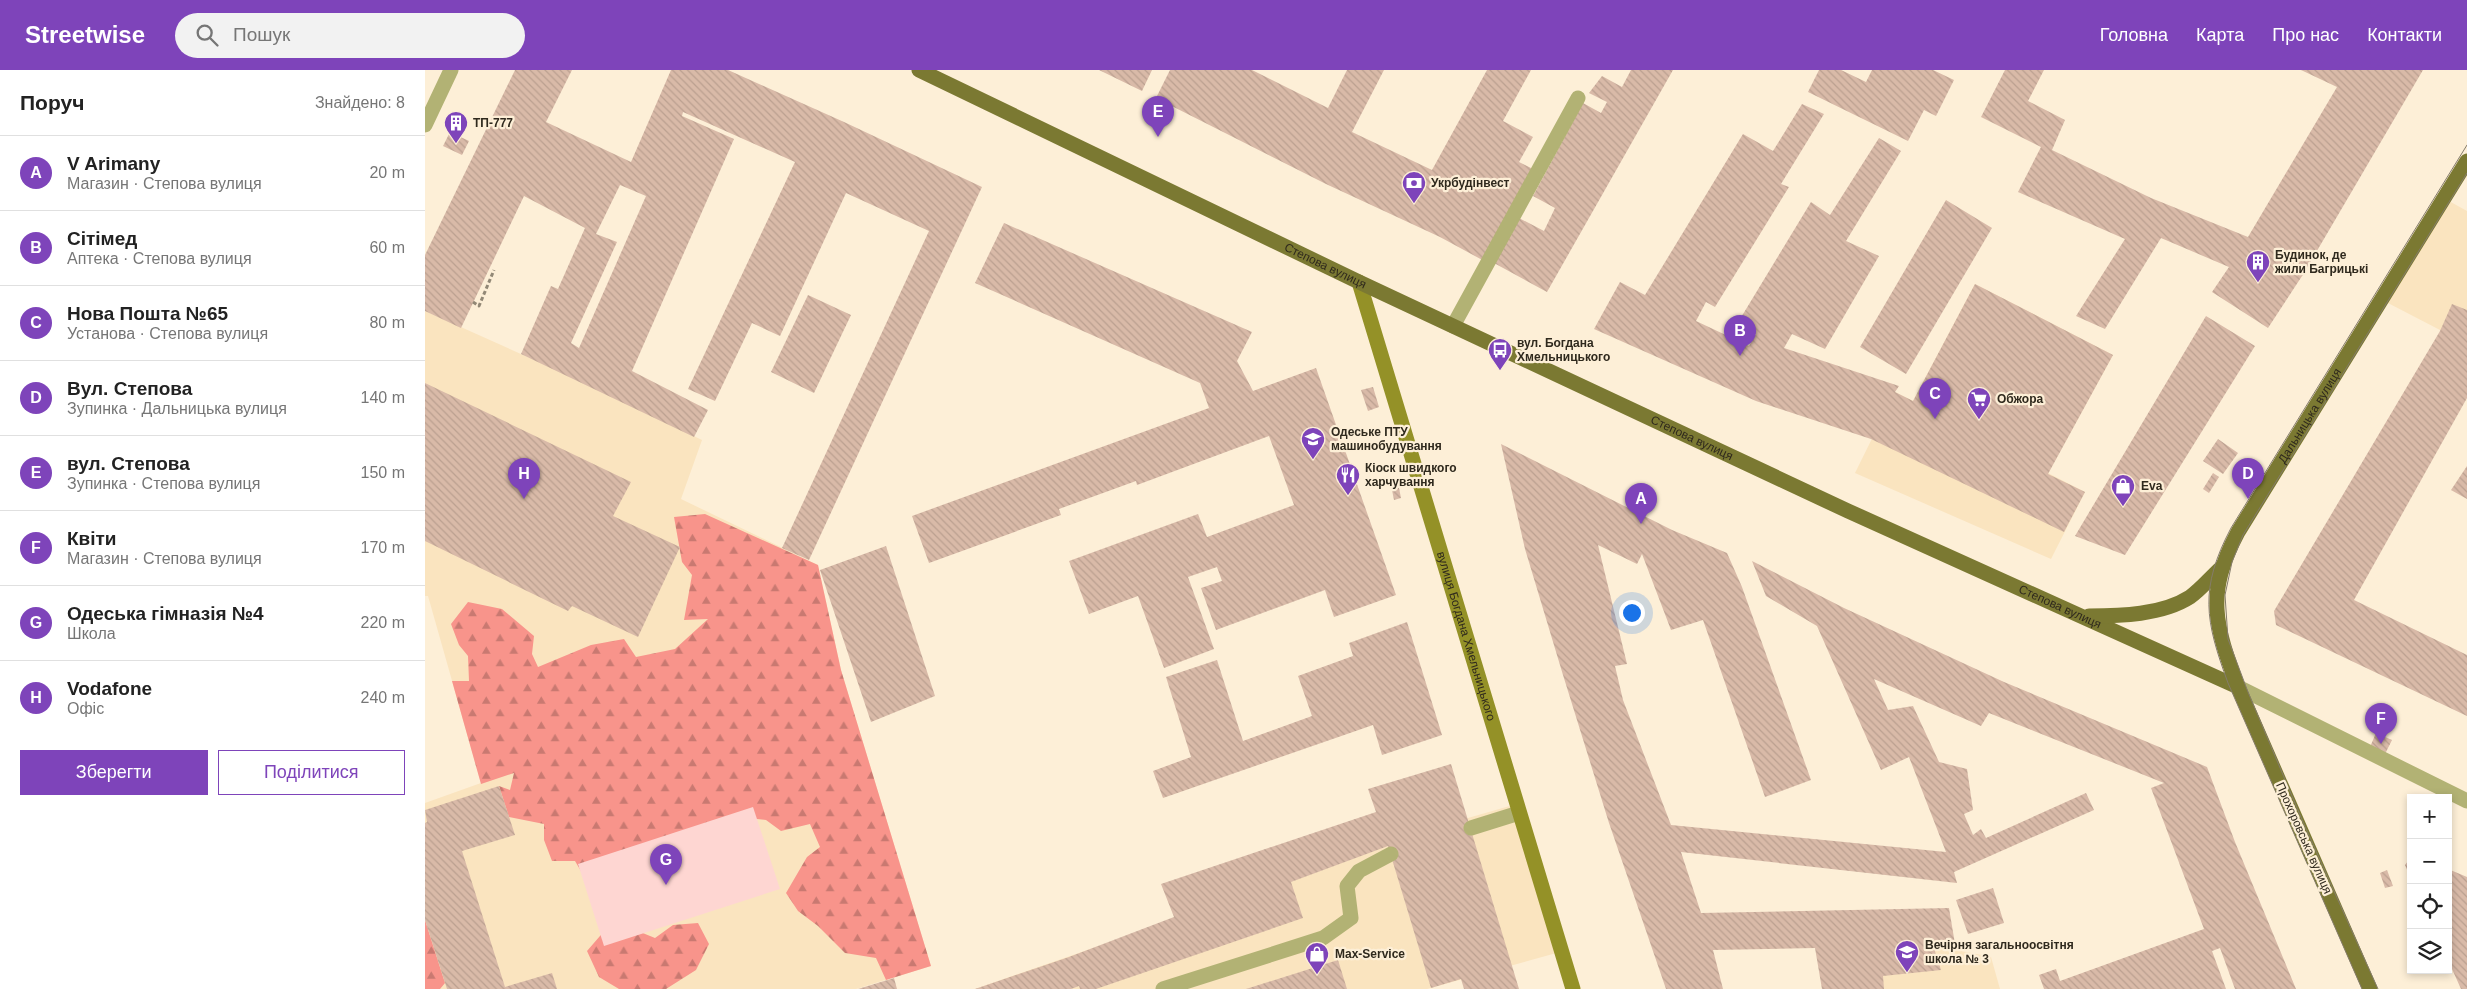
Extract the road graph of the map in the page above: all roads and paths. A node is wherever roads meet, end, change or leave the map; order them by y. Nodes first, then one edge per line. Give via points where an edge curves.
1 (451, 70) edge
2 (919, 70) edge
3 (1578, 98) dead end
4 (425, 125) edge
5 (2467, 161) edge
6 (494, 270) dead end
7 (1359, 282) junction
8 (473, 302) dead end
9 (1453, 326) junction
10 (2221, 568) junction
11 (2082, 616) junction
12 (2238, 687) junction
13 (2467, 801) edge
14 (1519, 813) junction
15 (1471, 828) dead end
16 (1391, 854) dead end
17 (1163, 989) edge
18 (1573, 989) edge
19 (2370, 989) edge

1 - 4 street
2 - 7 main road, Степова вулиця
3 - 9 street
5 - 10 main road, Дальницька вулиця via 2238,532
6 - 8 path via 479,306
7 - 9 main road, Степова вулиця
7 - 14 main road, вулиця Богдана Хмельницького
9 - 11 main road, Степова вулиця via 1848,511
10 - 11 main road via 2190,597 2162,608 2120,616
10 - 12 main road, Дальницька вулиця via 2216,594 2217,619
11 - 12 main road, Степова вулиця
12 - 13 street, Степова вулиця
12 - 19 main road, Прохоровська вулиця
14 - 15 street
14 - 18 main road, вулиця Богдана Хмельницького
16 - 17 street via 1359,871 1347,886 1351,918 1323,938

